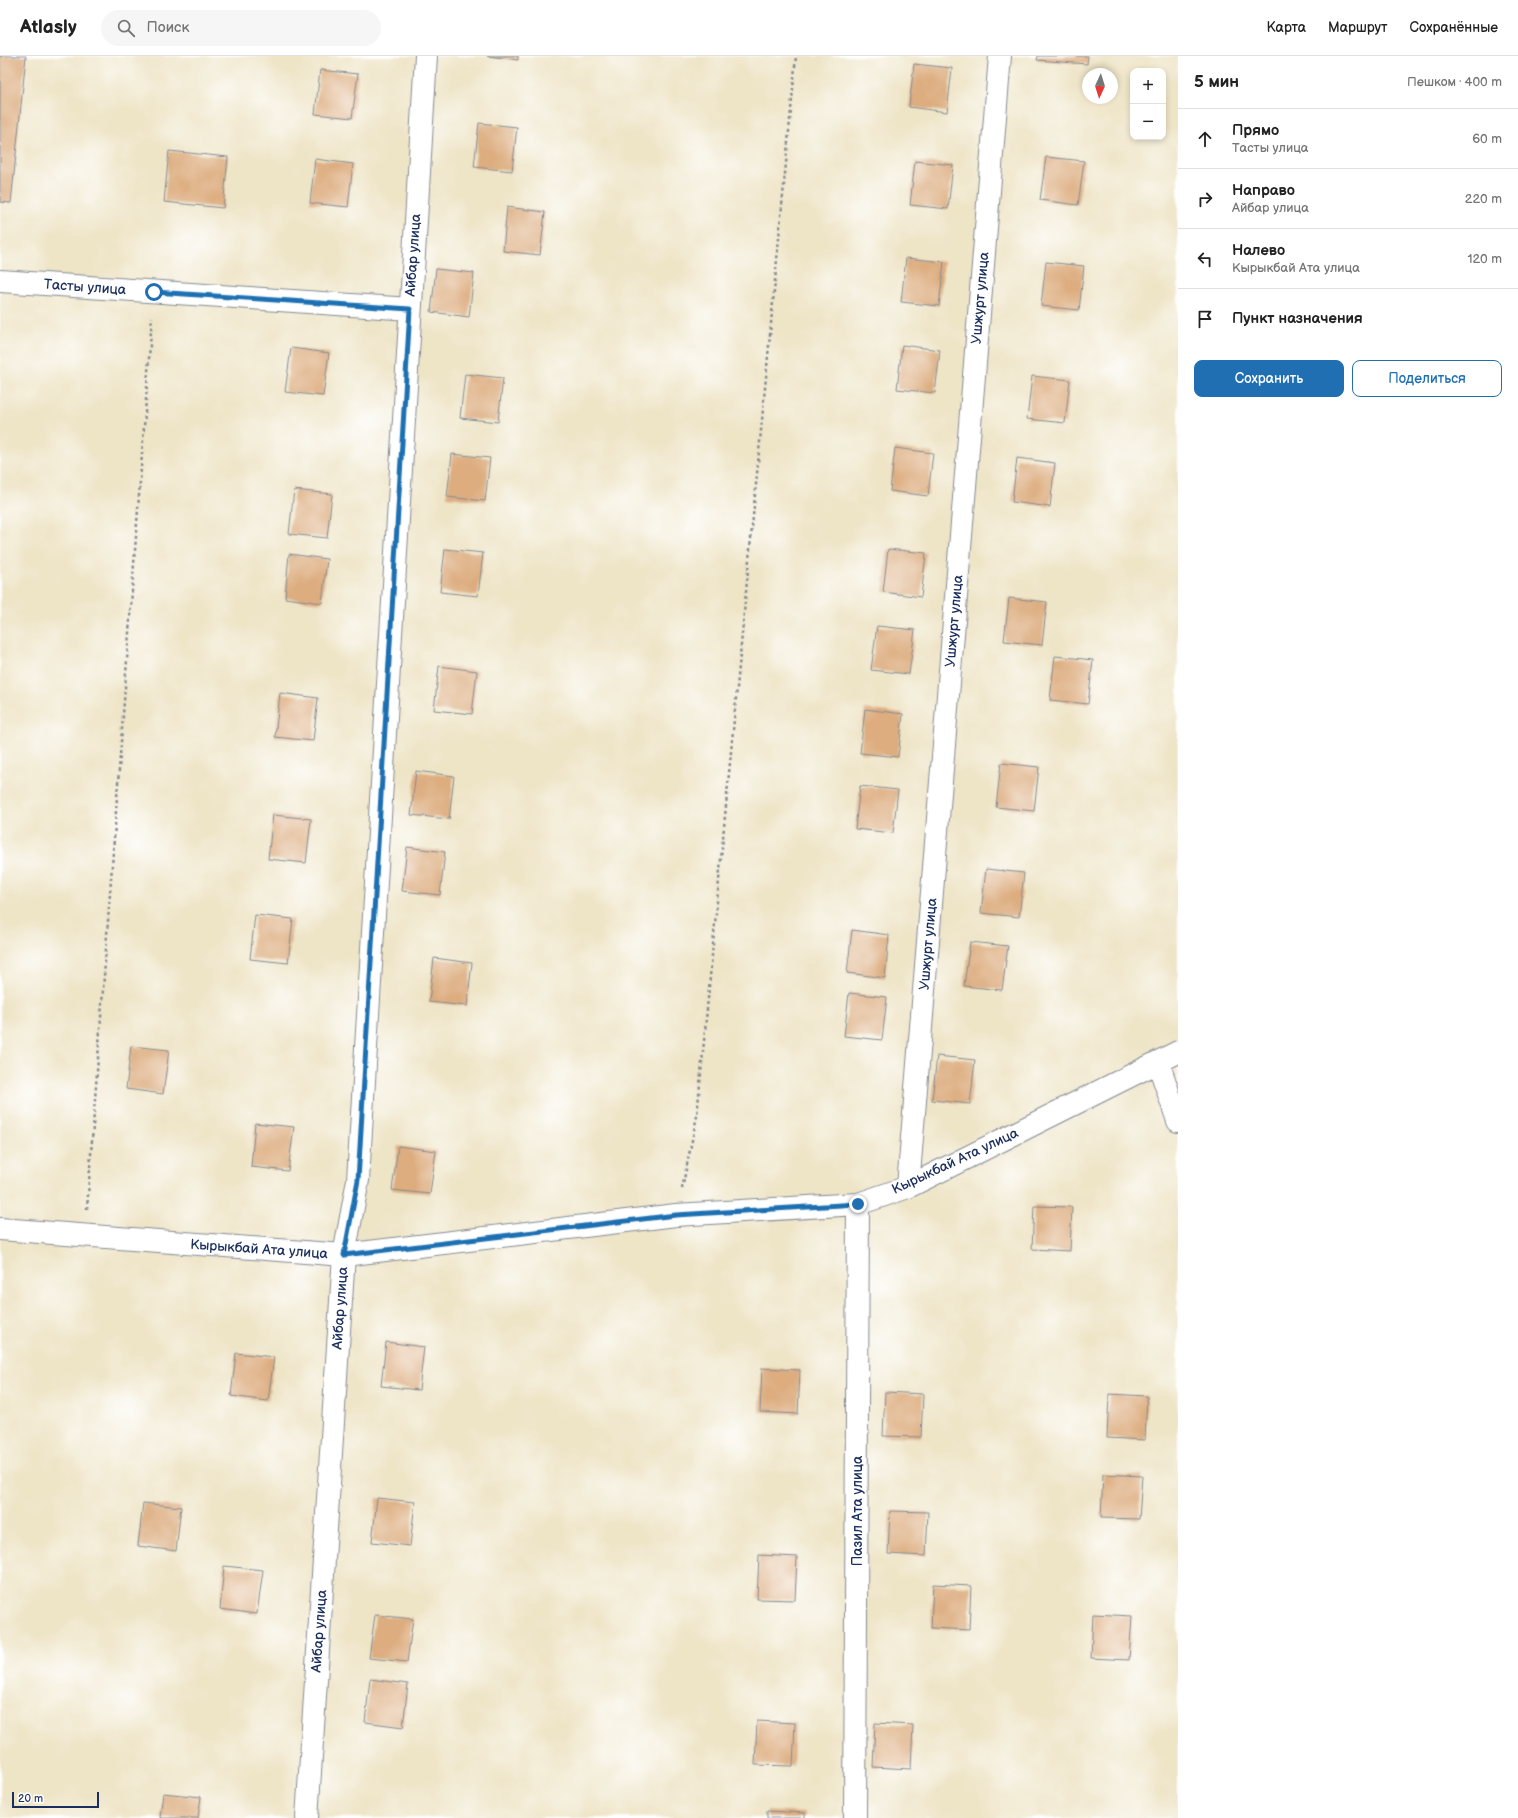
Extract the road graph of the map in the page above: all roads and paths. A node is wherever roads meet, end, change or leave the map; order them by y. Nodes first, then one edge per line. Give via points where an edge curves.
1 (426, 56) edge
2 (796, 56) edge
3 (1000, 56) edge
4 (0, 281) edge
5 (154, 292) junction
6 (410, 309) junction
7 (1178, 1052) edge
8 (1158, 1062) junction
9 (1178, 1121) edge
10 (908, 1187) junction
11 (858, 1204) junction
12 (676, 1215) junction
13 (0, 1229) edge
14 (85, 1236) junction
15 (344, 1255) junction
16 (306, 1818) edge
17 (855, 1818) edge

1 - 6 street, Айбар улица
2 - 12 path via 697,1116
3 - 10 street, Ушжурт улица
4 - 5 street, Тасты улица
5 - 6 street, Тасты улица
5 - 14 path
6 - 15 street, Айбар улица via 358,1180
7 - 8 street, Кырыкбай Ата улица
8 - 9 street
8 - 10 street, Кырыкбай Ата улица
10 - 11 street, Кырыкбай Ата улица
11 - 12 street, Кырыкбай Ата улица
11 - 17 street, Пазил Ата улица
12 - 15 street, Кырыкбай Ата улица
13 - 14 street, Кырыкбай Ата улица
14 - 15 street, Кырыкбай Ата улица
15 - 16 street, Айбар улица

